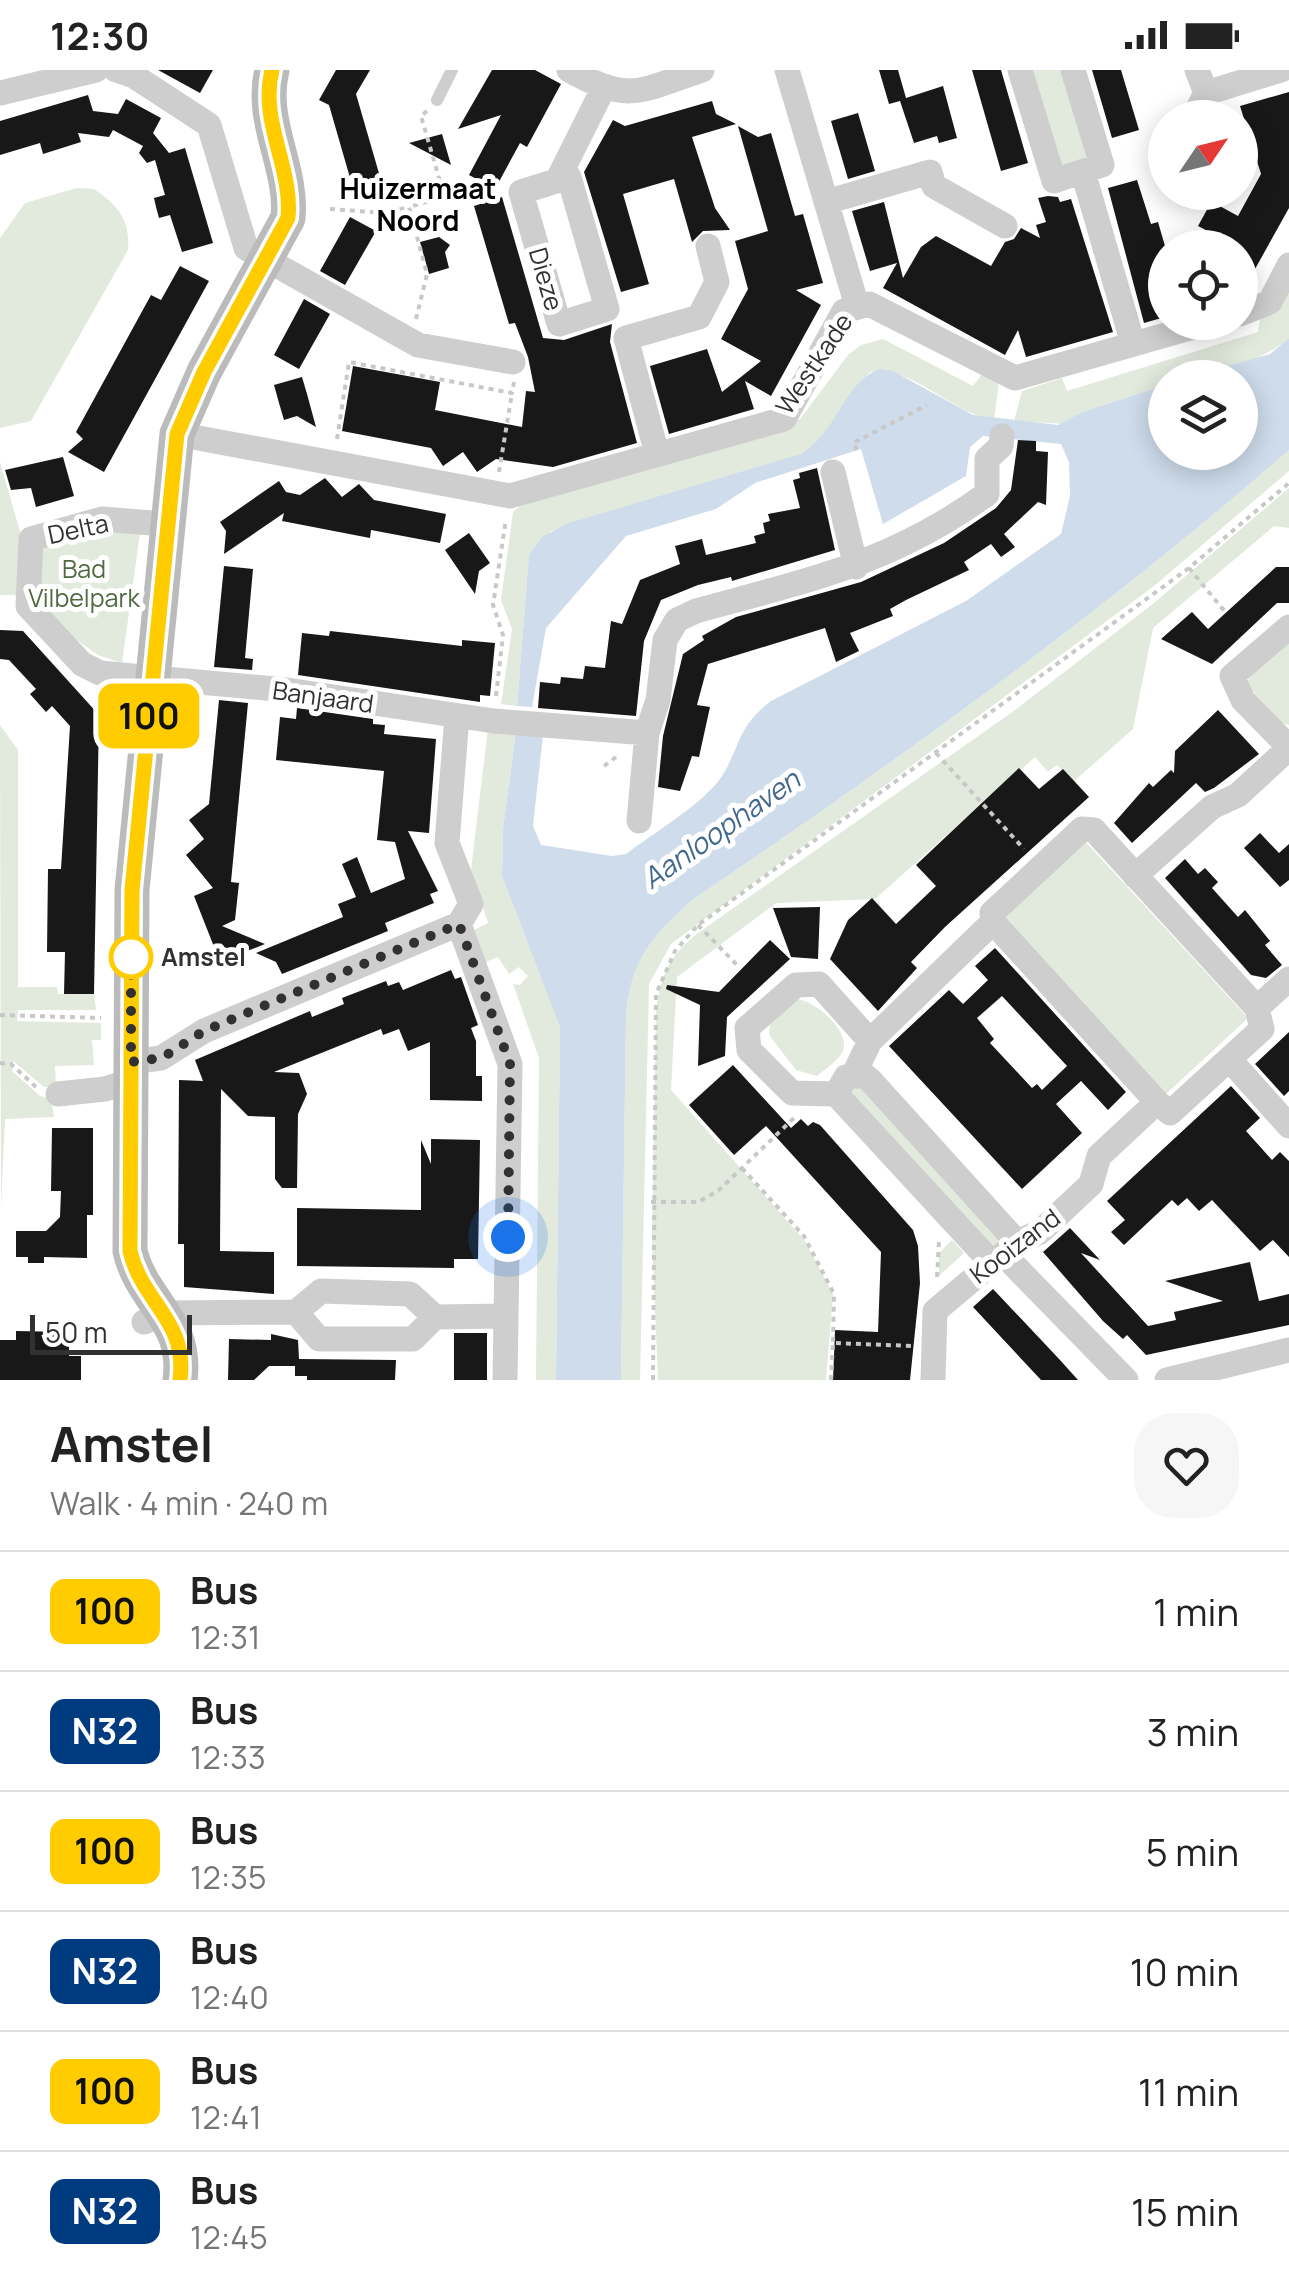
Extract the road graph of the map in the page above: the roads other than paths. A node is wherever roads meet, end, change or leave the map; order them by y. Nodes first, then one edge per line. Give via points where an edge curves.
1 (96, 70) edge
2 (116, 70) edge
3 (272, 70) edge
4 (452, 70) edge
5 (568, 70) edge
6 (702, 70) edge
7 (786, 70) edge
8 (1020, 70) edge
9 (1073, 70) edge
10 (1280, 70) edge
11 (1202, 82) edge
12 (603, 89) junction
13 (0, 93) edge
14 (436, 100) road end
15 (1082, 172) junction
16 (557, 181) junction
17 (826, 202) junction
18 (1005, 226) dead end
19 (708, 246) dead end
20 (265, 260) junction
21 (1289, 265) edge
22 (857, 306) junction
23 (1258, 307) edge
24 (1148, 340) edge
25 (1133, 344) junction
26 (513, 362) road end
27 (177, 434) junction
28 (1002, 436) dead end
29 (657, 454) junction
30 (832, 472) dead end
31 (165, 524) junction
32 (856, 566) junction
33 (1289, 626) edge
34 (152, 678) junction
35 (457, 716) junction
36 (647, 733) junction
37 (1289, 747) edge
38 (638, 821) dead end
39 (1135, 876) junction
40 (994, 922) junction
41 (459, 924) junction
42 (1289, 979) edge
43 (1257, 1008) junction
44 (870, 1040) junction
45 (1230, 1060) junction
46 (131, 1072) junction
47 (854, 1074) junction
48 (58, 1094) road end
49 (827, 1094) junction
50 (1157, 1102) junction
51 (1289, 1126) edge
52 (1004, 1253) junction
53 (296, 1312) junction
54 (435, 1316) junction
55 (506, 1316) junction
56 (154, 1317) junction
57 (1289, 1350) edge
58 (178, 1380) edge
59 (505, 1380) edge
60 (933, 1380) edge
61 (1126, 1380) edge
62 (1167, 1380) edge

1 - 13 street
2 - 20 street via 209,125 246,248
3 - 20 street via 267,111 290,195 288,218
4 - 14 lane
5 - 12 street
6 - 12 street via 625,93
7 - 17 street
8 - 15 street via 1054,181
9 - 15 street via 1102,165
10 - 11 street
12 - 16 street
15 - 25 street
16 - 16 street, Dieze via 521,192 559,324 607,310 569,178
17 - 18 street via 930,172 934,186
17 - 22 street
19 - 29 street via 718,282 699,317 626,338
20 - 26 street via 411,341
20 - 27 street
21 - 23 street via 1270,302
22 - 25 street, Westkade via 869,304 1015,378
22 - 29 street, Westkade via 844,310 784,419
24 - 25 street, Westkade
27 - 29 street, Westkade via 502,495
27 - 31 street
28 - 32 street via 988,460 987,494 916,541
30 - 32 street
31 - 34 street
31 - 34 street, Delta via 87,522 31,539 30,550 28,606 66,648 100,673
32 - 36 street via 677,620 665,640
33 - 37 street via 1232,676 1244,700
34 - 35 street, Banjaard
34 - 46 street via 132,890
35 - 36 street, Banjaard
35 - 41 street via 446,843 471,904
36 - 38 street
37 - 39 street
39 - 40 street via 1094,830 1082,829 992,912
39 - 43 street
40 - 44 street
40 - 50 street
41 - 46 street via 204,1031
41 - 55 street via 510,1064
42 - 43 street, Kooizand
43 - 45 street, Kooizand via 1262,1029
44 - 47 street
44 - 49 street via 819,984 796,985 747,1028 749,1050 792,1093
45 - 50 street, Kooizand via 1170,1113
45 - 51 street
46 - 48 street via 105,1090
46 - 56 street via 130,1251 122,1281
47 - 49 street
47 - 52 street via 870,1080
49 - 52 street via 941,1208
50 - 52 street, Kooizand via 1100,1156 1091,1184 1040,1232
52 - 60 street, Kooizand via 935,1311
52 - 61 street
53 - 54 street via 321,1291 410,1294
53 - 54 street via 320,1339 413,1338
53 - 56 street
54 - 55 street
55 - 59 street
56 - 58 street
57 - 62 street

